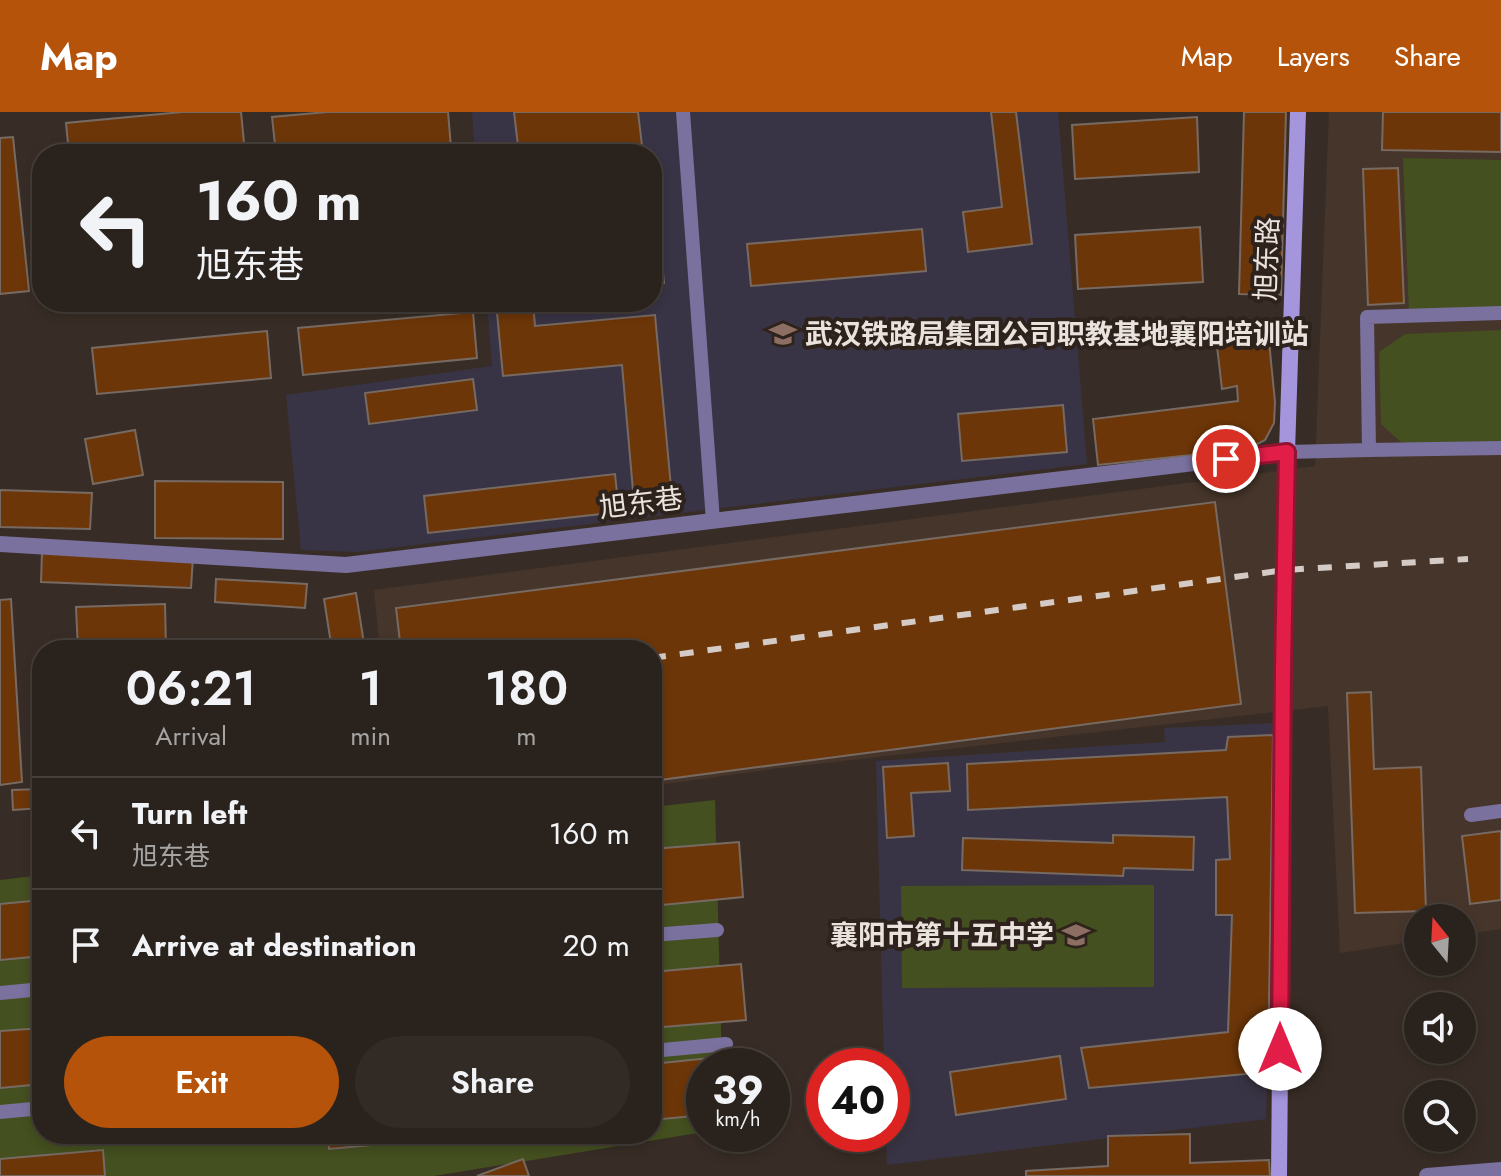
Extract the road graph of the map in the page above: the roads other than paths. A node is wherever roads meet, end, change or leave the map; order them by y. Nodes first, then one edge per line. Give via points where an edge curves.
1 (683, 112) edge
2 (1298, 112) edge
3 (1501, 313) edge
4 (1501, 448) edge
5 (1369, 450) junction
6 (1287, 452) junction
7 (713, 521) junction
8 (0, 544) edge
9 (1501, 811) edge
10 (1471, 815) dead end
11 (717, 930) dead end
12 (662, 934) edge
13 (32, 990) edge
14 (0, 993) edge
15 (726, 1044) dead end
16 (662, 1050) edge
17 (32, 1109) edge
18 (0, 1112) edge
19 (1501, 1170) edge
20 (1279, 1176) edge
21 (1427, 1176) edge

1 - 7 lane
2 - 6 street, 旭东路
3 - 5 lane via 1367,317
4 - 5 lane
5 - 6 lane
6 - 7 street, 旭东巷
6 - 20 street, 旭东路
7 - 8 street, 旭东巷 via 346,565
9 - 10 lane
11 - 12 lane
13 - 14 lane
15 - 16 lane
17 - 18 lane
19 - 21 street

